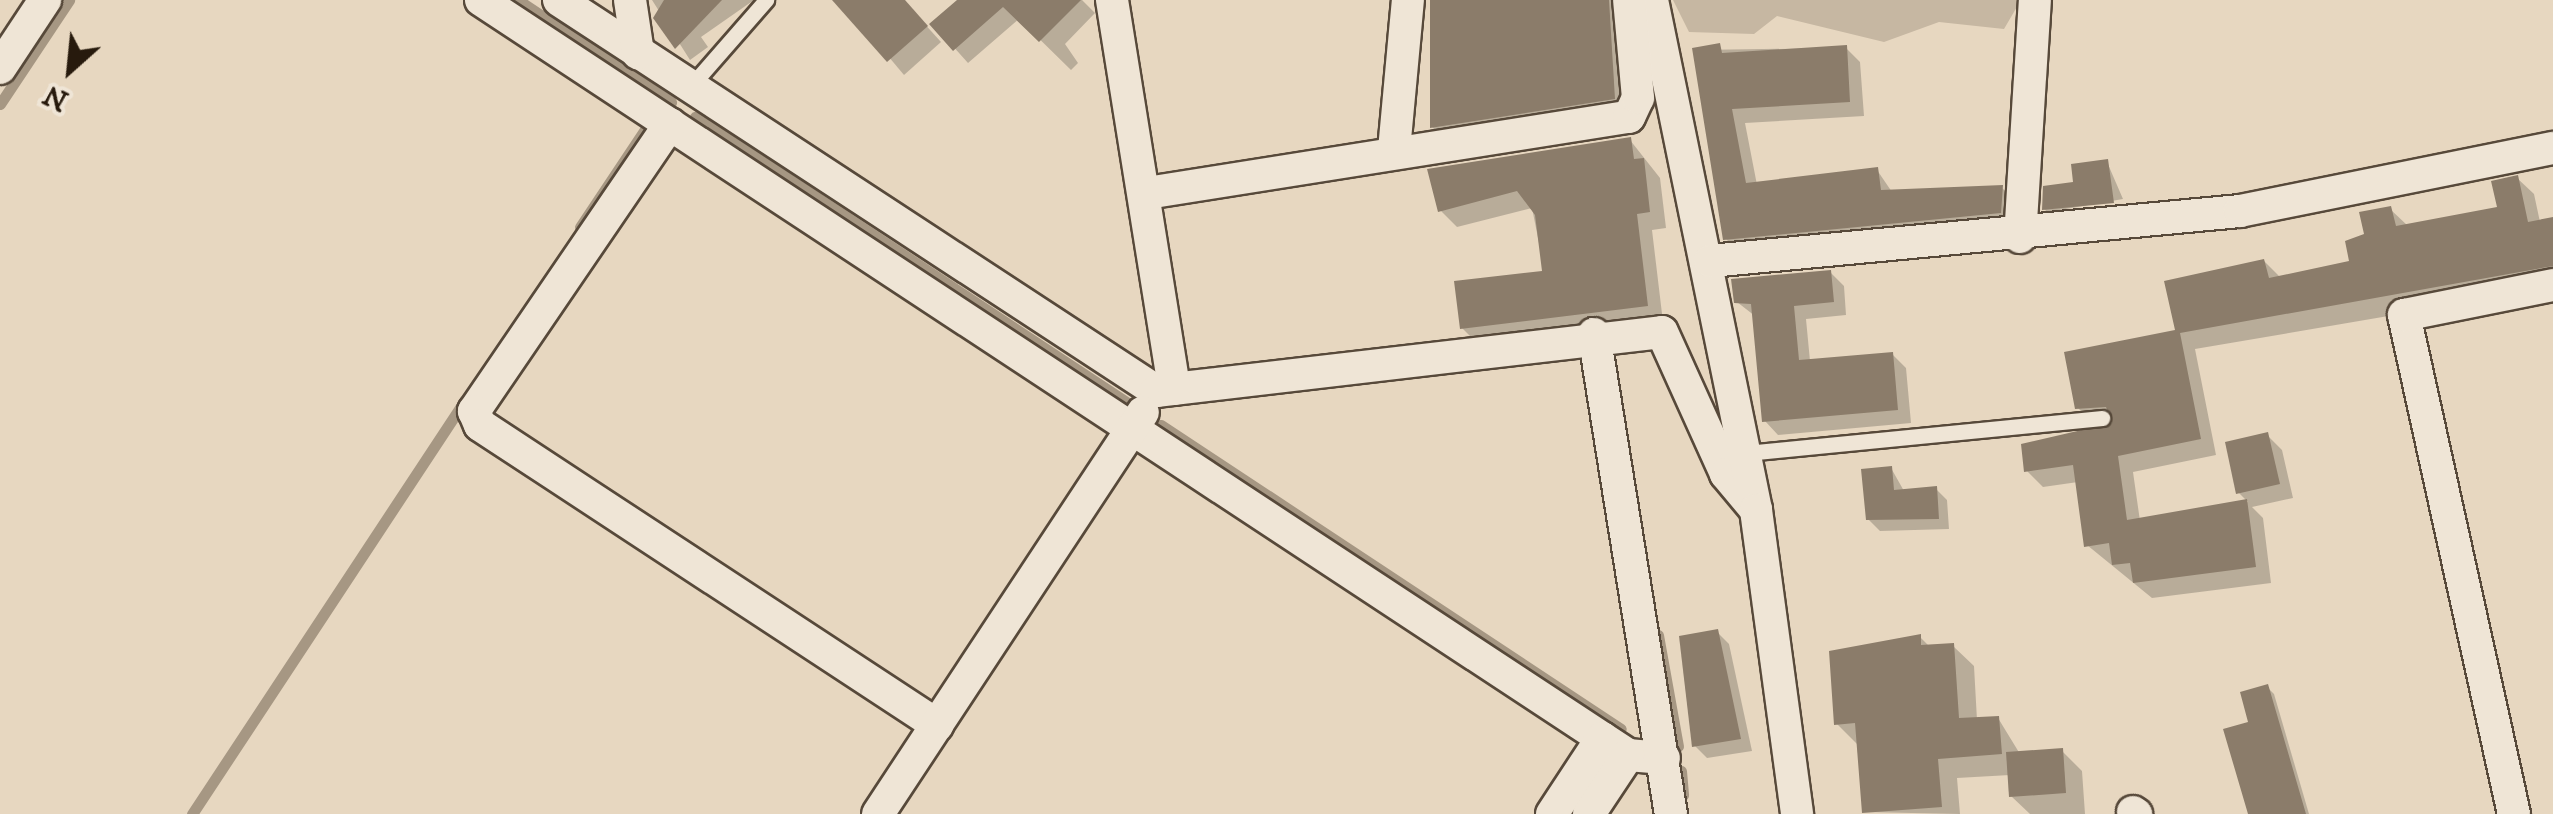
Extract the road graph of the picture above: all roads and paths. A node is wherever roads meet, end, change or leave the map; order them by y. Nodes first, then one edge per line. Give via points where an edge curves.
1 (45, 0) edge
2 (482, 0) edge
3 (558, 0) edge
4 (630, 0) edge
5 (766, 0) edge
6 (1112, 0) edge
7 (1408, 0) edge
8 (1629, 0) edge
9 (1652, 0) edge
10 (2036, 0) edge
11 (638, 52) junction
12 (0, 68) edge
13 (690, 87) junction
14 (670, 124) junction
15 (2553, 148) edge
16 (1394, 150) junction
17 (1147, 193) junction
18 (2020, 237) junction
19 (1710, 261) junction
20 (2553, 285) edge
21 (1594, 334) junction
22 (1165, 390) junction
23 (2102, 418) dead end
24 (1132, 428) junction
25 (1746, 453) junction
26 (1756, 510) junction
27 (937, 725) junction
28 (1615, 746) junction
29 (1664, 758) junction
30 (878, 814) edge
31 (1552, 814) edge
32 (1589, 814) edge
33 (1671, 814) edge
34 (1796, 814) edge
35 (2514, 814) edge

1 - 12 street
2 - 14 street
3 - 11 street
4 - 11 street
5 - 13 lane
6 - 17 street
7 - 16 street
8 - 16 street via 1638,98 1629,117
9 - 19 street
10 - 18 street
11 - 13 street
13 - 22 street
14 - 24 street
14 - 27 street via 474,411 480,425
15 - 18 street via 2240,211
16 - 17 street
17 - 22 street
18 - 19 street
19 - 25 street
20 - 35 street via 2404,315
21 - 22 street
21 - 26 street via 1662,332 1726,474
21 - 29 street
22 - 24 street
23 - 25 lane
24 - 27 street
24 - 28 street
25 - 26 street
26 - 34 street
27 - 30 street
28 - 29 street
28 - 31 street
28 - 32 street
29 - 33 street

